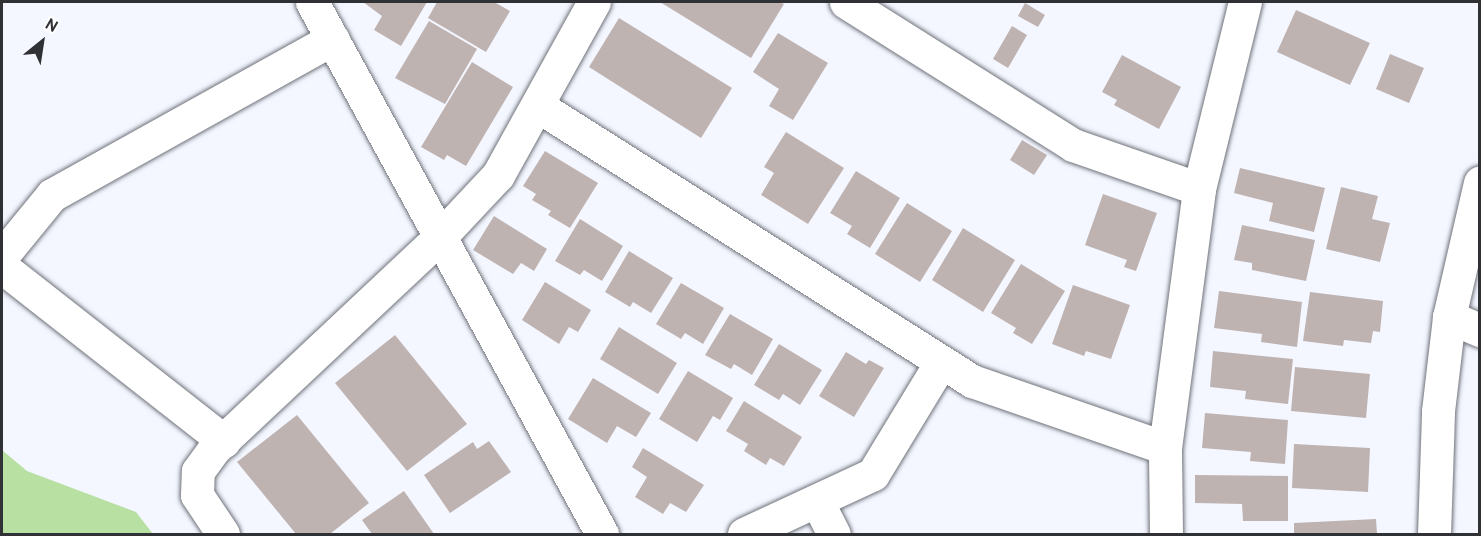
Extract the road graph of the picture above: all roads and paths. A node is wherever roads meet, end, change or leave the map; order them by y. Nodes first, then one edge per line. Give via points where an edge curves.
1 (312, 2) edge
2 (594, 2) edge
3 (846, 2) edge
4 (1245, 2) edge
5 (332, 39) junction
6 (538, 106) junction
7 (1479, 183) edge
8 (1199, 189) junction
9 (439, 238) junction
10 (2, 256) edge
11 (2, 267) edge
12 (1449, 317) junction
13 (1479, 330) edge
14 (940, 364) junction
15 (224, 441) junction
16 (1165, 448) junction
17 (817, 501) junction
18 (223, 534) edge
19 (602, 534) edge
20 (744, 534) edge
21 (834, 534) edge
22 (1166, 534) edge
23 (1434, 534) edge

1 - 5 street
2 - 6 street
3 - 8 street via 1073,145
4 - 8 street
5 - 9 street
5 - 10 street via 52,195
6 - 9 street via 498,176
6 - 14 street
7 - 12 street
8 - 16 street
9 - 15 street
9 - 19 street
11 - 15 street
12 - 13 street
12 - 23 street via 1438,411
14 - 16 street via 972,381
14 - 17 street via 873,474
15 - 18 street via 198,471 197,495
16 - 22 street
17 - 20 street
17 - 21 street

